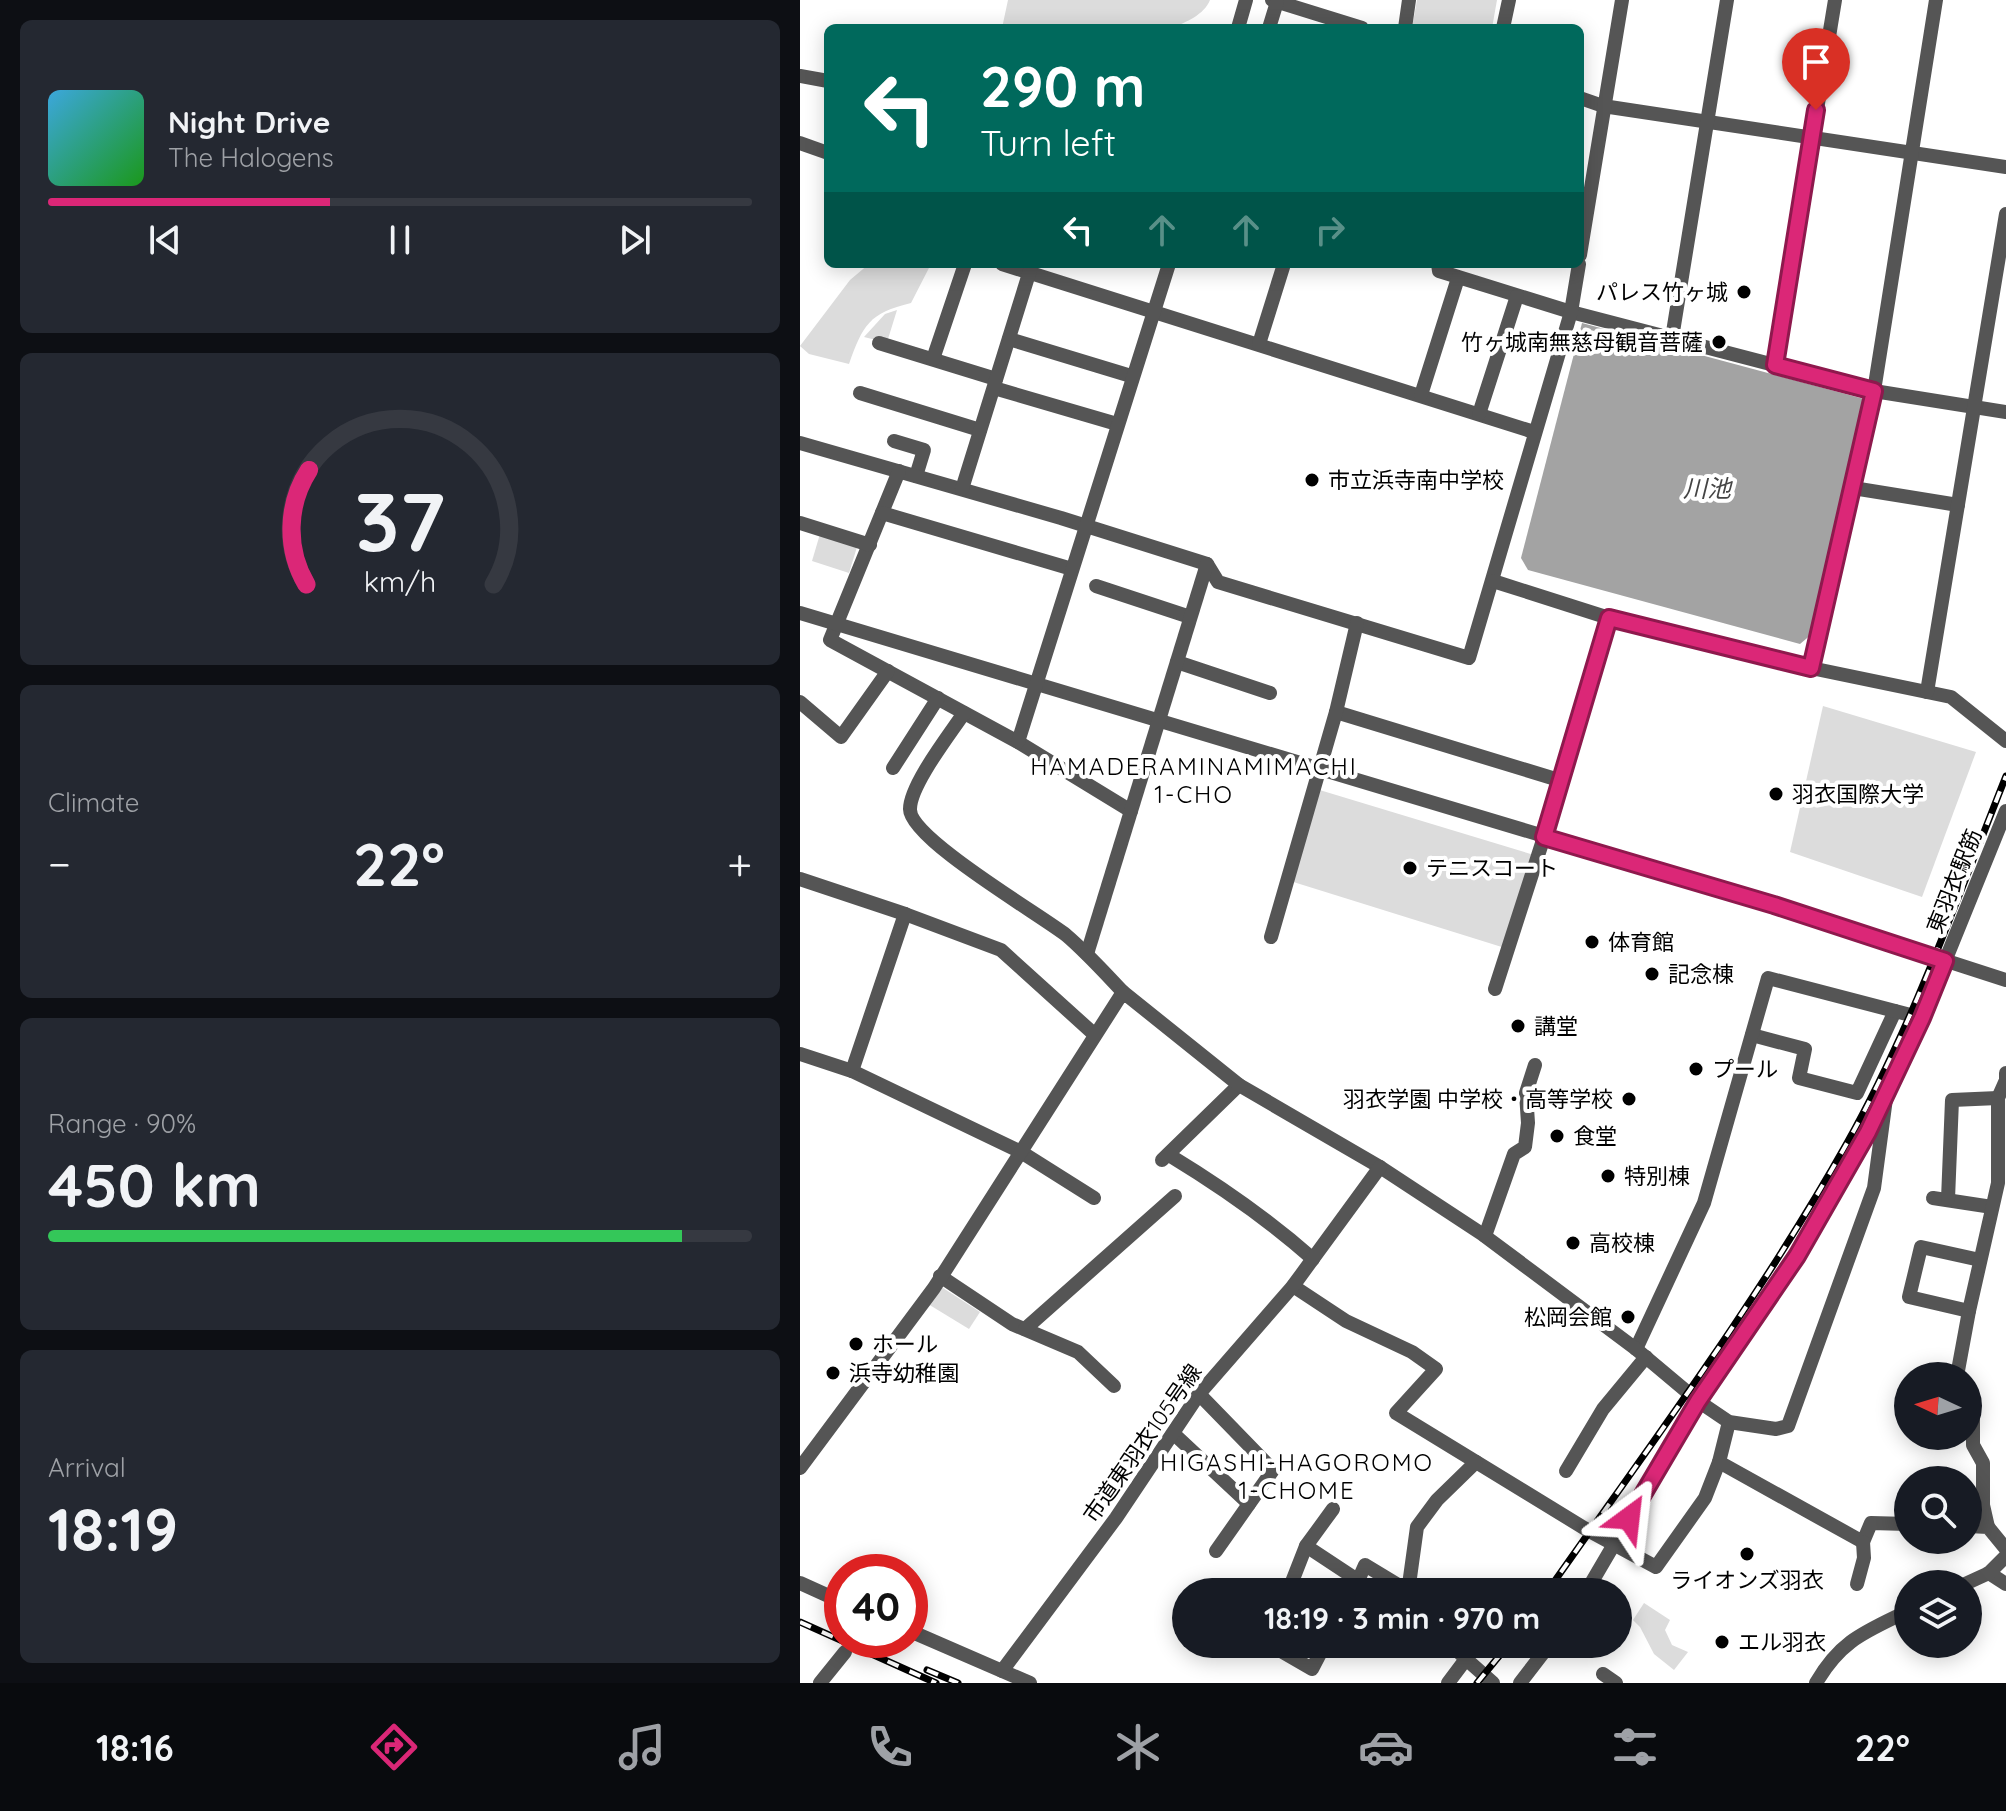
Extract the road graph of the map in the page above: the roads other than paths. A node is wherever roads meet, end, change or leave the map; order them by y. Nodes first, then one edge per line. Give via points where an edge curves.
1 (1246, 0) edge
2 (1409, 0) edge
3 (1509, 0) edge
4 (1622, 0) edge
5 (1727, 0) edge
6 (1835, 0) edge
7 (1936, 0) edge
8 (1274, 1) edge
9 (1301, 5) edge
10 (1239, 24) edge
11 (1270, 24) edge
12 (1351, 24) edge
13 (1406, 24) edge
14 (1504, 24) edge
15 (800, 76) edge
16 (824, 80) edge
17 (1584, 99) edge
18 (1603, 106) junction
19 (1707, 121) junction
20 (1812, 137) junction
21 (800, 143) edge
22 (824, 152) edge
23 (1911, 152) junction
24 (2006, 167) edge
25 (2006, 214) edge
26 (1584, 229) edge
27 (964, 268) edge
28 (1031, 268) edge
29 (1168, 268) edge
30 (1283, 268) edge
31 (1439, 268) edge
32 (1578, 268) edge
33 (1458, 278) junction
34 (1517, 296) junction
35 (1153, 311) junction
36 (1571, 312) junction
37 (1672, 338) junction
38 (1009, 339) junction
39 (879, 343) dead end
40 (1259, 344) junction
41 (933, 359) junction
42 (1775, 365) junction
43 (1131, 376) junction
44 (995, 383) junction
45 (1874, 391) junction
46 (860, 393) dead end
47 (1421, 395) junction
48 (1975, 407) junction
49 (2006, 412) edge
50 (1479, 414) junction
51 (1117, 424) junction
52 (980, 430) junction
53 (1534, 432) junction
54 (894, 441) dead end
55 (800, 443) edge
56 (899, 471) junction
57 (916, 476) junction
58 (1853, 488) junction
59 (962, 489) junction
60 (1958, 505) junction
61 (882, 513) junction
62 (800, 523) edge
63 (1085, 527) junction
64 (870, 545) junction
65 (1207, 564) junction
66 (1072, 569) junction
67 (1493, 581) junction
68 (1096, 586) dead end
69 (800, 613) edge
70 (1190, 617) junction
71 (1609, 618) junction
72 (1357, 623) junction
73 (838, 626) junction
74 (1177, 662) junction
75 (1811, 668) junction
76 (888, 671) junction
77 (1036, 683) junction
78 (1927, 692) junction
79 (1270, 693) dead end
80 (938, 698) junction
81 (800, 702) edge
82 (1336, 712) junction
83 (964, 713) junction
84 (1158, 720) junction
85 (2004, 735) edge
86 (1018, 742) junction
87 (893, 768) dead end
88 (1319, 769) junction
89 (1562, 781) junction
90 (1131, 811) junction
91 (2006, 811) edge
92 (1544, 837) junction
93 (800, 879) edge
94 (905, 914) junction
95 (1271, 937) dead end
96 (1087, 954) junction
97 (1945, 961) junction
98 (2006, 980) edge
99 (1495, 989) dead end
100 (1123, 992) junction
101 (1895, 1011) junction
102 (1922, 1018) junction
103 (1095, 1035) junction
104 (1752, 1035) junction
105 (800, 1055) edge
106 (1535, 1065) dead end
107 (852, 1071) junction
108 (2006, 1073) edge
109 (1239, 1085) junction
110 (1887, 1091) junction
111 (1998, 1098) junction
112 (1021, 1152) junction
113 (1380, 1167) junction
114 (2002, 1184) edge
115 (1175, 1196) dead end
116 (1094, 1198) dead end
117 (1992, 1207) junction
118 (1485, 1236) junction
119 (1313, 1259) junction
120 (1980, 1260) junction
121 (940, 1276) junction
122 (1293, 1286) junction
123 (1969, 1311) junction
124 (1025, 1329) junction
125 (1641, 1353) junction
126 (1960, 1362) edge
127 (1114, 1386) dead end
128 (1199, 1394) junction
129 (1698, 1401) junction
130 (1729, 1422) junction
131 (1174, 1434) junction
132 (1976, 1450) edge
133 (1476, 1462) junction
134 (1719, 1462) junction
135 (800, 1468) edge
136 (1566, 1471) dead end
137 (1249, 1504) junction
138 (1333, 1509) dead end
139 (1894, 1524) edge
140 (1982, 1527) edge
141 (1988, 1527) junction
142 (1863, 1542) junction
143 (1616, 1545) junction
144 (1306, 1546) junction
145 (2006, 1549) edge
146 (1216, 1551) dead end
147 (2006, 1556) edge
148 (1989, 1573) junction
149 (1982, 1576) edge
150 (1293, 1578) edge
151 (1346, 1578) edge
152 (1359, 1578) edge
153 (1386, 1578) edge
154 (1410, 1578) edge
155 (1595, 1578) edge
156 (800, 1583) edge
157 (1857, 1584) dead end
158 (2006, 1584) edge
159 (824, 1594) edge
160 (1894, 1618) edge
161 (928, 1639) edge
162 (841, 1658) edge
163 (1293, 1658) edge
164 (1318, 1658) edge
165 (1539, 1658) edge
166 (1466, 1659) joint
167 (1002, 1671) junction
168 (1603, 1674) dead end
169 (827, 1681) edge
170 (1030, 1683) edge
171 (1448, 1683) edge
172 (1493, 1683) edge
173 (1520, 1683) edge
174 (1616, 1683) edge
175 (1816, 1683) edge

1 - 10 street
2 - 13 street
3 - 14 street
4 - 18 street
5 - 19 street
6 - 20 street
7 - 23 street
8 - 9 street
8 - 11 street
9 - 12 street
15 - 16 street
17 - 18 street
18 - 19 street
18 - 26 street
19 - 20 street
19 - 37 street
20 - 23 street
20 - 42 street
21 - 22 street
23 - 24 street
23 - 45 street
25 - 48 street
27 - 41 street
28 - 35 street
28 - 38 street
29 - 35 street
30 - 40 street
31 - 33 street
32 - 36 street
33 - 34 street
33 - 47 street
34 - 36 street
34 - 50 street
35 - 40 street
35 - 43 street
36 - 37 street
36 - 53 street
37 - 42 street
38 - 43 street
38 - 44 street
39 - 41 street
40 - 47 street
41 - 44 street
42 - 45 street
43 - 51 street
44 - 51 street
44 - 52 street
45 - 48 street
45 - 58 street
46 - 52 street
47 - 50 street
48 - 49 street
48 - 60 street
50 - 53 street
51 - 63 street
52 - 59 street
53 - 67 street
54 - 57 street via 924,450
55 - 56 street
56 - 57 street
56 - 61 street
57 - 59 street
58 - 60 street
58 - 75 street
59 - 63 street
60 - 78 street
61 - 64 street
61 - 66 street
62 - 64 street
63 - 65 street
63 - 66 street
64 - 73 street
65 - 70 street
65 - 72 street via 1218,582
66 - 77 street
67 - 71 street
67 - 72 street via 1469,658
68 - 70 street
69 - 73 street
70 - 74 street
71 - 75 street
71 - 89 street
72 - 82 street
73 - 76 street via 830,640
73 - 77 street
74 - 79 street
74 - 84 street
75 - 78 street
76 - 80 street
76 - 81 street via 841,737
77 - 84 street
77 - 86 street
78 - 85 street via 1951,697
80 - 83 street
80 - 87 street
82 - 88 street
82 - 89 street
83 - 86 street
83 - 96 street via 919,781 909,810 915,826
84 - 88 street
84 - 90 street
86 - 90 street
88 - 92 street
88 - 95 street
89 - 92 street
90 - 96 street
91 - 97 street, 東羽衣駅筋
92 - 97 street
92 - 99 street
93 - 94 street
94 - 103 street via 1001,950
94 - 107 street
96 - 100 street
97 - 98 street
97 - 102 street, 東羽衣駅筋
100 - 103 street
100 - 109 street
101 - 102 street
101 - 104 street via 1768,978
101 - 104 street via 1857,1093 1799,1078 1805,1049
102 - 110 street, 東羽衣駅筋
103 - 112 street
104 - 125 street via 1704,1203
105 - 107 street
106 - 118 street via 1526,1093 1525,1147 1514,1154
107 - 112 street
108 - 111 street
109 - 113 street
109 - 119 street via 1165,1158 1227,1191
110 - 129 street, 東羽衣駅筋 via 1797,1256
110 - 130 street via 1874,1188 1788,1426
111 - 114 street
111 - 117 street via 1952,1100 1941,1198
112 - 116 street
112 - 121 street
113 - 118 street
113 - 119 street, 市道東羽衣105号線
114 - 117 street
115 - 124 street
117 - 120 street
118 - 125 street
119 - 122 street, 市道東羽衣105号線
120 - 123 street
120 - 123 street via 1921,1247 1909,1297
121 - 124 street
121 - 135 street
122 - 128 street, 市道東羽衣105号線
122 - 133 street via 1436,1369 1396,1413
123 - 126 street
124 - 127 street via 1078,1352
125 - 129 street
125 - 136 street
128 - 131 street, 市道東羽衣105号線
128 - 137 street via 1273,1470
129 - 130 street
129 - 143 street, 東羽衣駅筋
130 - 134 street
131 - 137 street
131 - 167 street, 市道東羽衣105号線
132 - 141 street via 1983,1463
133 - 143 street
133 - 154 street via 1417,1527
134 - 142 street
134 - 143 street via 1705,1498 1656,1567
137 - 146 street
138 - 144 street
139 - 142 street via 1871,1523
140 - 141 street
141 - 145 street
142 - 157 street
143 - 155 street, 東羽衣駅筋
144 - 150 street
144 - 151 street
147 - 148 street
148 - 149 street
148 - 158 street
152 - 153 street via 1365,1565
156 - 159 street
160 - 175 street via 1854,1637
161 - 167 street
162 - 169 street
163 - 164 street via 1312,1669
165 - 173 street
166 - 171 street
166 - 172 street
167 - 170 street
168 - 174 street

